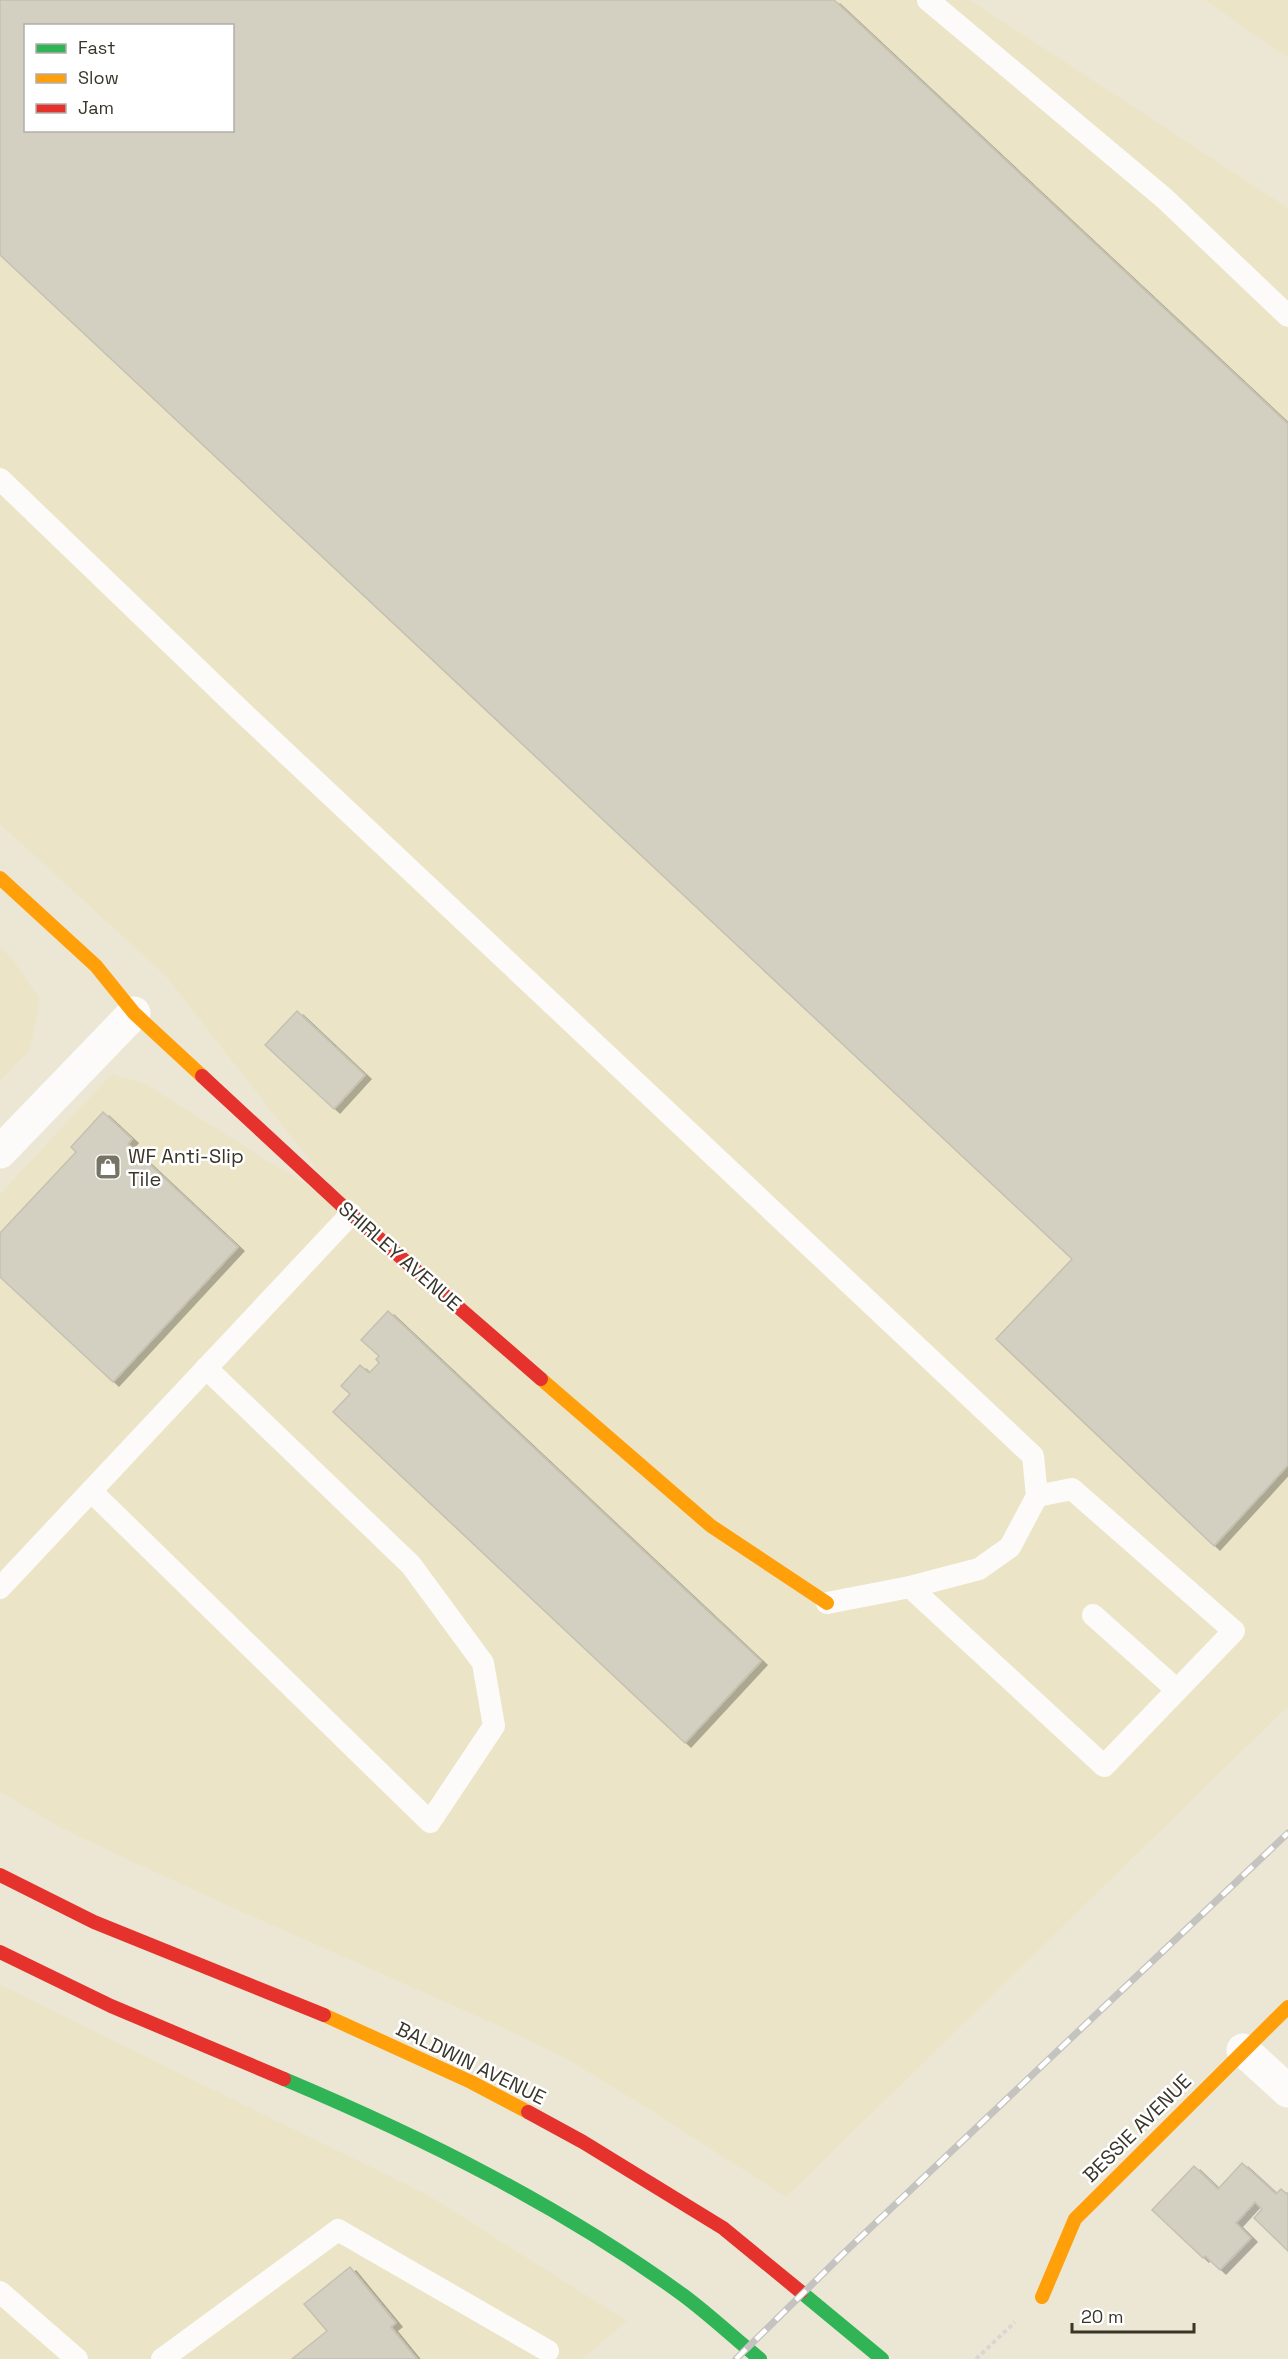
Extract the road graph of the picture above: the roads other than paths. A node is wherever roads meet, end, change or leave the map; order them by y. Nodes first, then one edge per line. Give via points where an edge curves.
1 (928, 0) edge
2 (1288, 316) edge
3 (0, 479) edge
4 (0, 878) edge
5 (134, 1013) junction
6 (0, 1152) edge
7 (351, 1214) junction
8 (207, 1368) junction
9 (91, 1491) junction
10 (1037, 1496) junction
11 (910, 1587) junction
12 (0, 1588) edge
13 (827, 1603) joint
14 (1093, 1615) dead end
15 (1177, 1690) junction
16 (0, 1875) edge
17 (0, 1952) edge
18 (1288, 2007) edge
19 (1243, 2050) junction
20 (1288, 2091) edge
21 (0, 2292) edge
22 (1042, 2296) road end
23 (548, 2351) dead end
24 (77, 2359) edge
25 (162, 2359) edge
26 (760, 2359) edge
27 (882, 2359) edge

1 - 2 lane via 1164,198
3 - 10 lane via 1033,1456
4 - 5 main road, SHIRLEY AVENUE via 96,966
5 - 6 street
5 - 7 main road, SHIRLEY AVENUE
7 - 8 lane
7 - 13 main road, SHIRLEY AVENUE via 711,1526
8 - 9 lane
8 - 9 lane via 411,1566 483,1663 494,1726 430,1822
9 - 12 lane
10 - 11 lane via 1010,1547 979,1569
10 - 15 lane via 1072,1489 1234,1631
11 - 13 lane
11 - 15 lane via 1104,1766
14 - 15 lane
16 - 27 main road, BALDWIN AVENUE via 94,1922 327,2016 471,2082 583,2142 723,2228
17 - 26 main road via 111,2006 374,2118 475,2166 591,2233 684,2296
18 - 19 main road, BESSIE AVENUE
19 - 20 street
19 - 22 main road, BESSIE AVENUE via 1075,2219
21 - 24 lane
23 - 25 lane via 338,2230

